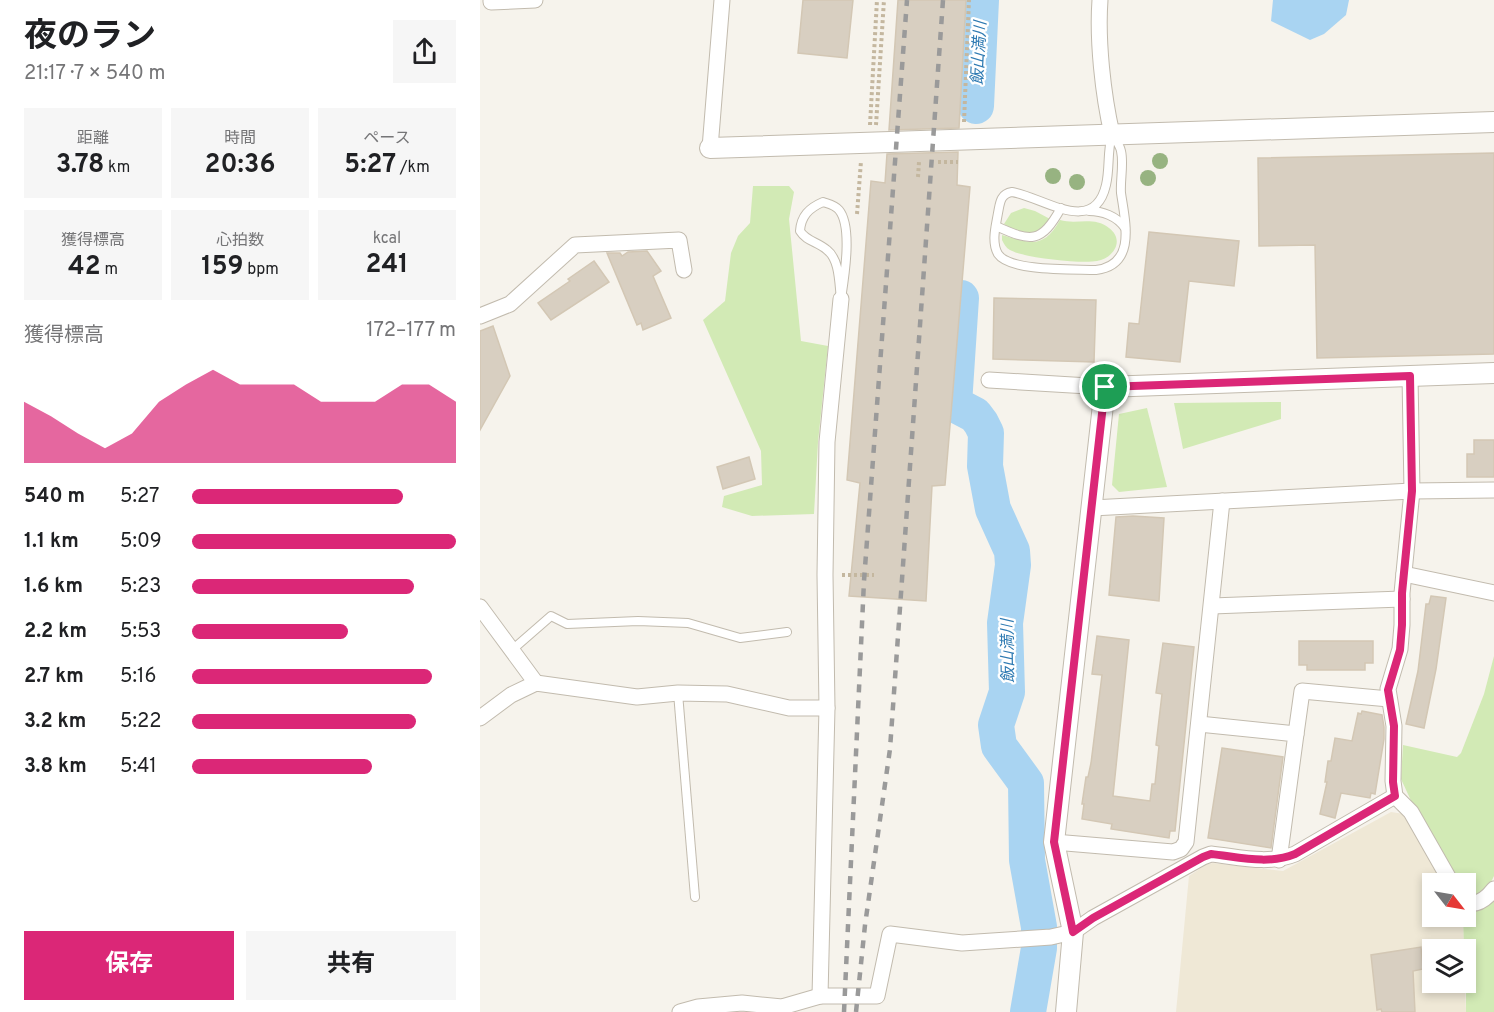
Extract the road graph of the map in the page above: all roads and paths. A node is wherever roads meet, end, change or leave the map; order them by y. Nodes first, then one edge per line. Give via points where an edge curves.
1 (491, 0) edge
2 (535, 0) edge
3 (722, 0) edge
4 (877, 0) edge
5 (884, 0) edge
6 (969, 0) edge
7 (1100, 0) edge
8 (1494, 122) edge
9 (1112, 134) junction
10 (963, 140) junction
11 (710, 148) joint
12 (868, 149) junction
13 (958, 162) dead end
14 (918, 177) dead end
15 (1061, 208) junction
16 (1087, 211) junction
17 (857, 219) dead end
18 (996, 226) junction
19 (1126, 231) junction
20 (684, 270) dead end
21 (841, 299) junction
22 (480, 316) edge
23 (1494, 373) edge
24 (1410, 376) junction
25 (989, 380) dead end
26 (1105, 387) junction
27 (1494, 490) edge
28 (1412, 491) junction
29 (1222, 501) junction
30 (1092, 508) junction
31 (825, 574) junction
32 (1404, 574) junction
33 (874, 575) dead end
34 (1494, 593) edge
35 (1402, 599) junction
36 (1212, 606) junction
37 (482, 613) edge
38 (787, 632) dead end
39 (512, 650) junction
40 (536, 683) junction
41 (678, 693) junction
42 (1389, 699) junction
43 (827, 708) junction
44 (480, 718) edge
45 (1199, 724) junction
46 (1296, 734) junction
47 (1395, 796) junction
48 (1054, 842) junction
49 (1279, 860) junction
50 (1446, 873) edge
51 (1494, 889) edge
52 (695, 897) dead end
53 (1476, 903) edge
54 (1073, 932) junction
55 (820, 996) junction
56 (742, 1008) edge
57 (680, 1012) edge
58 (1066, 1012) edge

1 - 2 street
3 - 11 street
4 - 12 path
5 - 12 path
6 - 10 path
7 - 9 street via 1098,21
8 - 9 street
9 - 10 street
9 - 16 lane via 1106,186
9 - 19 lane via 1121,151
10 - 12 street
11 - 12 street
12 - 17 path
13 - 14 path via 919,162
15 - 16 lane
15 - 18 lane via 1051,227 1035,236 1026,237
15 - 18 lane via 1019,193 1006,193 1001,199
16 - 19 lane via 1111,216
18 - 19 lane via 996,247 1007,262 1096,270 1106,269 1122,254
20 - 22 street via 679,240 575,245 510,304
21 - 21 lane via 833,256 800,231 808,210 823,202 834,205 844,220 847,250
21 - 31 street via 827,442
23 - 24 street
24 - 26 street
24 - 28 street
25 - 26 street
26 - 30 street
27 - 28 street
28 - 29 street
28 - 32 street
29 - 30 street
29 - 36 street
30 - 48 street
31 - 33 path
31 - 43 street
32 - 34 street
32 - 35 street
35 - 36 street
35 - 42 street via 1400,650
36 - 45 street
37 - 39 street
38 - 39 lane via 740,638 688,623 567,624 551,616
39 - 40 street
40 - 41 street via 637,697
40 - 44 street via 511,695
41 - 43 street via 727,694 789,708
41 - 52 lane
42 - 46 street via 1302,691
42 - 47 street via 1394,726
43 - 55 street
45 - 46 street
45 - 48 street via 1186,842 1181,849 1173,852
46 - 49 street
47 - 49 street
47 - 50 street via 1411,812
48 - 54 street
49 - 54 street via 1211,854
51 - 53 street
54 - 55 street via 962,943 890,934 877,996
54 - 58 street
55 - 56 street via 782,1007
56 - 57 street via 698,1007

